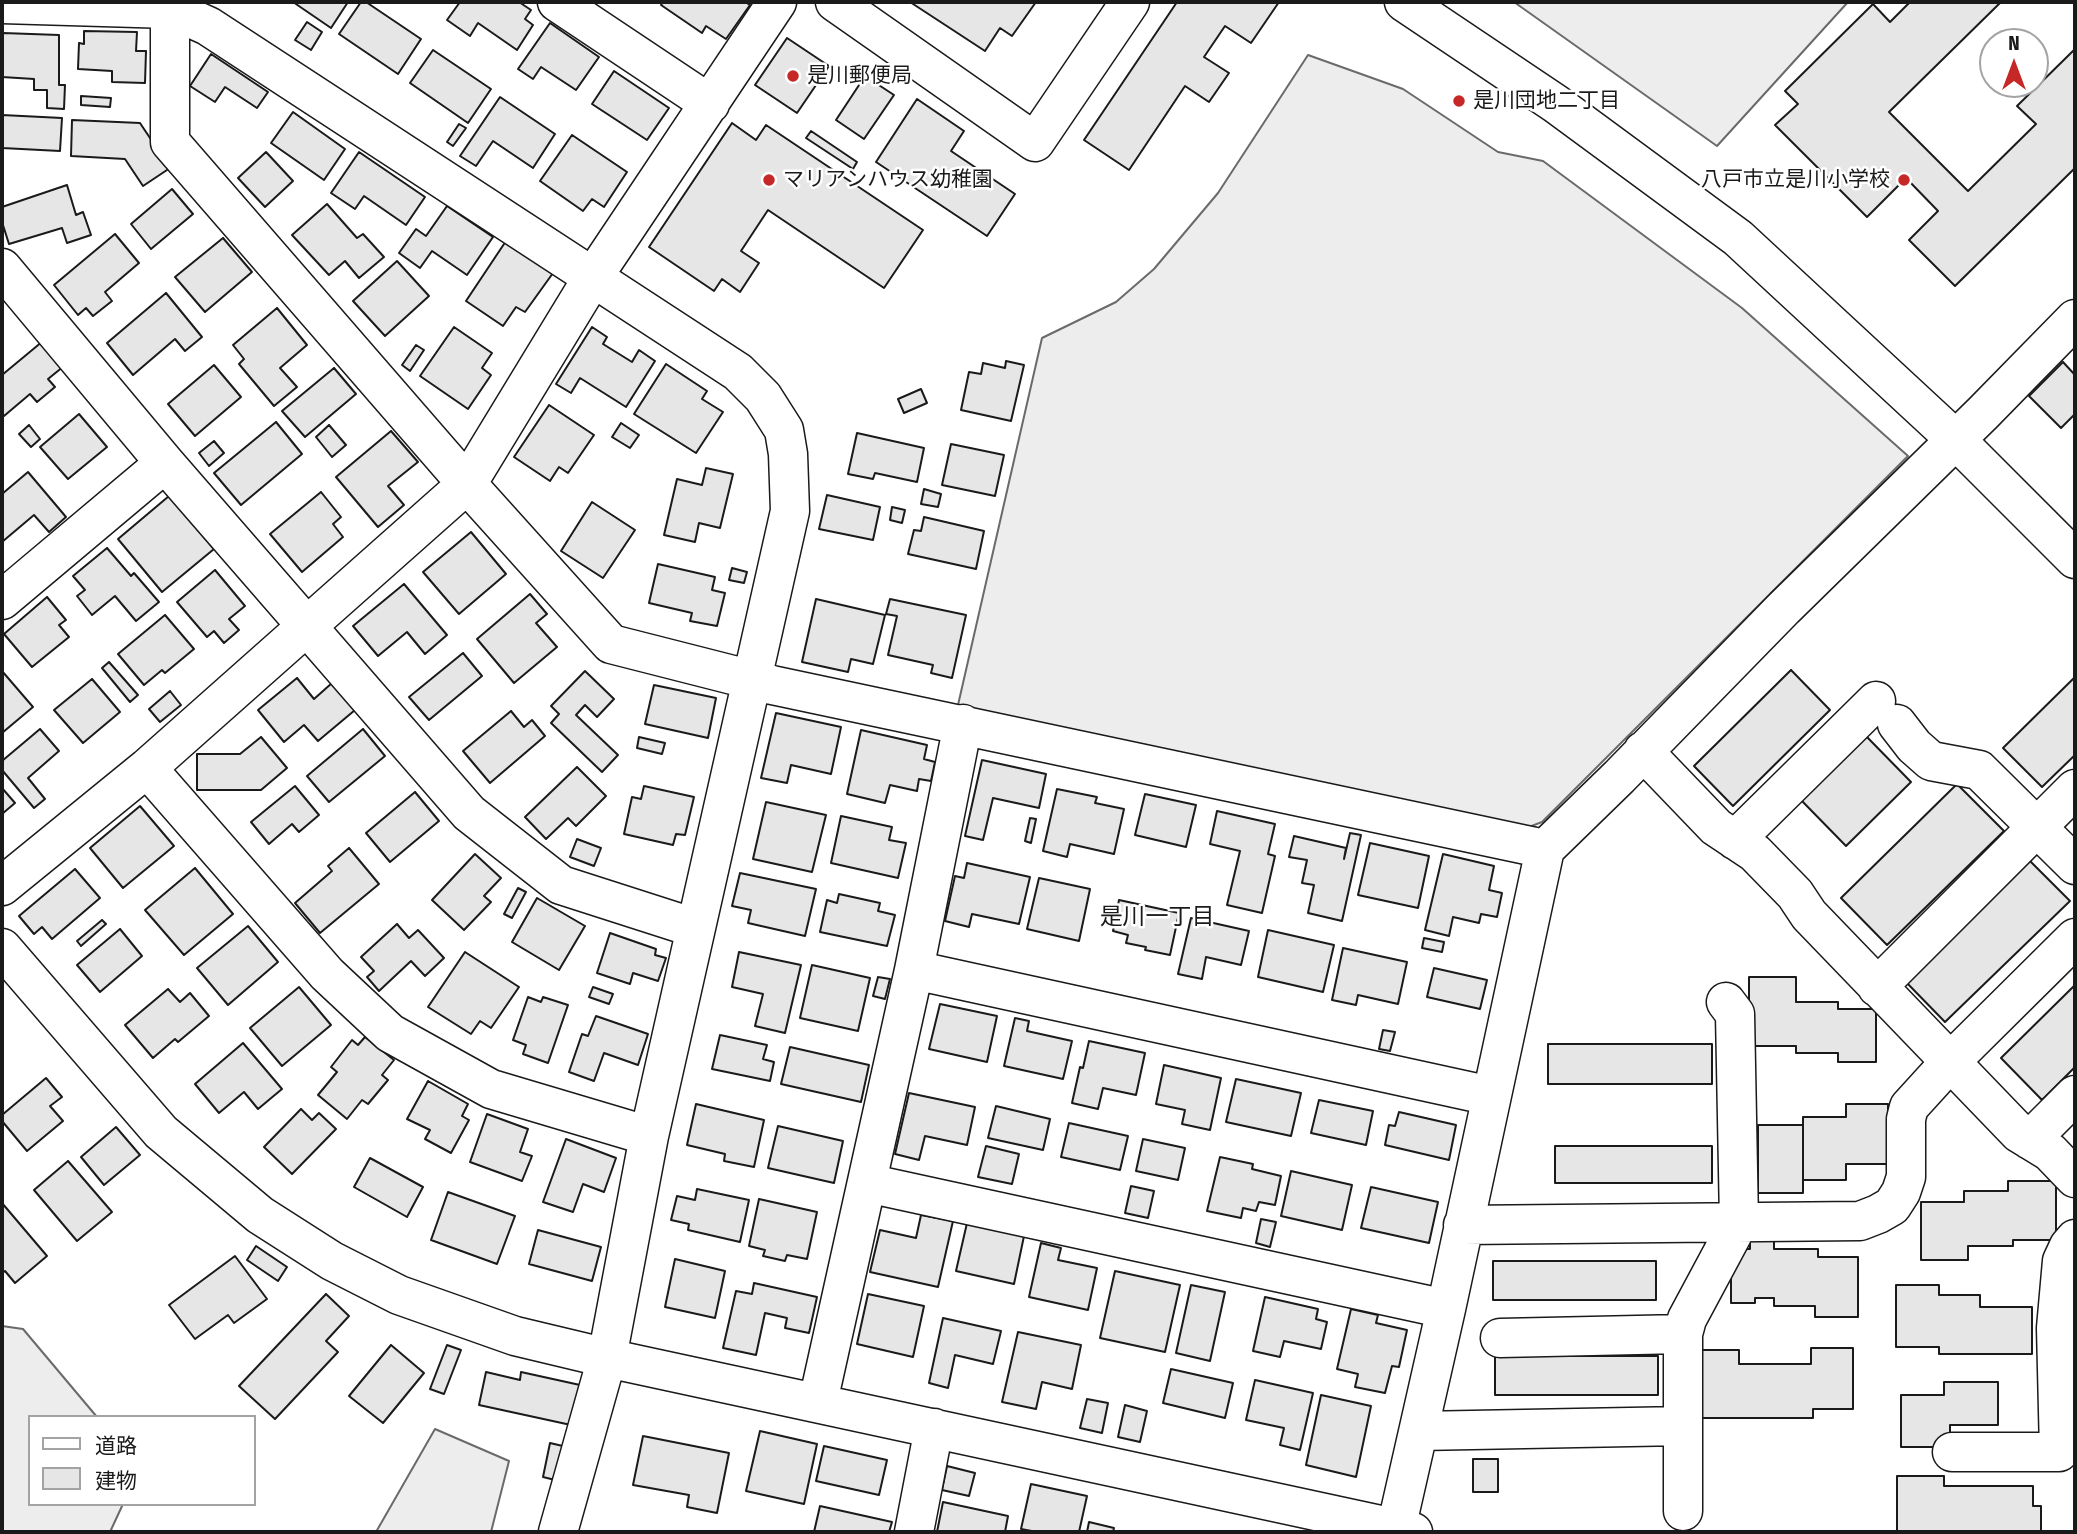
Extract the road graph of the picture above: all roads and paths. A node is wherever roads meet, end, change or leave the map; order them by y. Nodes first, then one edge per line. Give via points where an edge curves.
1 (557, 2) edge
2 (777, 2) edge
3 (835, 2) edge
4 (1130, 2) edge
5 (1404, 2) edge
6 (2, 4) edge
7 (170, 5) edge
8 (710, 104) junction
9 (2, 268) edge
10 (593, 277) junction
11 (2075, 319) edge
12 (1956, 440) junction
13 (165, 463) junction
14 (467, 484) junction
15 (2075, 559) edge
16 (3, 596) edge
17 (307, 626) junction
18 (751, 680) junction
19 (963, 724) junction
20 (1643, 751) junction
21 (147, 768) junction
22 (2075, 789) edge
23 (2037, 827) junction
24 (1735, 840) junction
25 (1545, 849) junction
26 (2075, 865) edge
27 (2, 886) edge
28 (695, 928) junction
29 (2075, 939) edge
30 (2, 947) edge
31 (914, 970) junction
32 (1877, 987) junction
33 (1726, 1002) dead end
34 (1950, 1062) junction
35 (2075, 1095) edge
36 (1491, 1096) junction
37 (649, 1136) junction
38 (2030, 1140) junction
39 (2075, 1178) edge
40 (867, 1183) junction
41 (1739, 1222) junction
42 (1464, 1225) junction
43 (2075, 1239) edge
44 (1446, 1309) junction
45 (1683, 1334) junction
46 (1500, 1338) dead end
47 (607, 1358) junction
48 (818, 1402) junction
49 (1683, 1426) junction
50 (934, 1428) junction
51 (1419, 1431) junction
52 (1952, 1452) dead end
53 (1683, 1511) dead end
54 (1405, 1531) edge
55 (558, 1532) edge
56 (914, 1532) edge

1 - 8 street
2 - 8 street
3 - 4 street via 1035,142
5 - 12 street via 1556,104 1738,238
6 - 7 street
7 - 10 street
7 - 14 street via 170,142
8 - 10 street
9 - 13 street
10 - 14 street
10 - 18 street via 738,372 763,397 784,430 790,511
11 - 12 street
12 - 15 street
12 - 20 street
13 - 16 street
13 - 17 street
14 - 17 street
14 - 18 street via 611,644
17 - 21 street
17 - 28 street via 469,813 530,861 561,885
18 - 19 street
18 - 28 street
19 - 25 street
19 - 31 street
20 - 24 street via 1716,827
20 - 25 street
21 - 27 street
21 - 37 street via 327,974 390,1033 491,1089
22 - 23 street
23 - 24 street via 1979,769 1931,761 1886,713
23 - 26 street
23 - 32 street
24 - 32 street via 1771,869
25 - 36 street
28 - 37 street
29 - 34 street
30 - 47 street via 161,1132 260,1215 332,1261 400,1295 515,1336
31 - 36 street
31 - 40 street
32 - 34 street
33 - 41 street via 1735,1014
34 - 38 street
34 - 41 street via 1909,1107 1906,1177 1892,1206 1860,1221
35 - 38 street
36 - 42 street
37 - 47 street
38 - 39 street via 2050,1152
40 - 44 street
40 - 48 street
41 - 42 street
41 - 45 street via 1686,1319
42 - 44 street
43 - 52 street via 2062,1261 2056,1328 2059,1452
44 - 51 street
45 - 46 street
45 - 49 street
47 - 48 street
47 - 55 street
48 - 50 street
49 - 51 street
49 - 53 street
50 - 54 street
50 - 56 street
51 - 54 street

